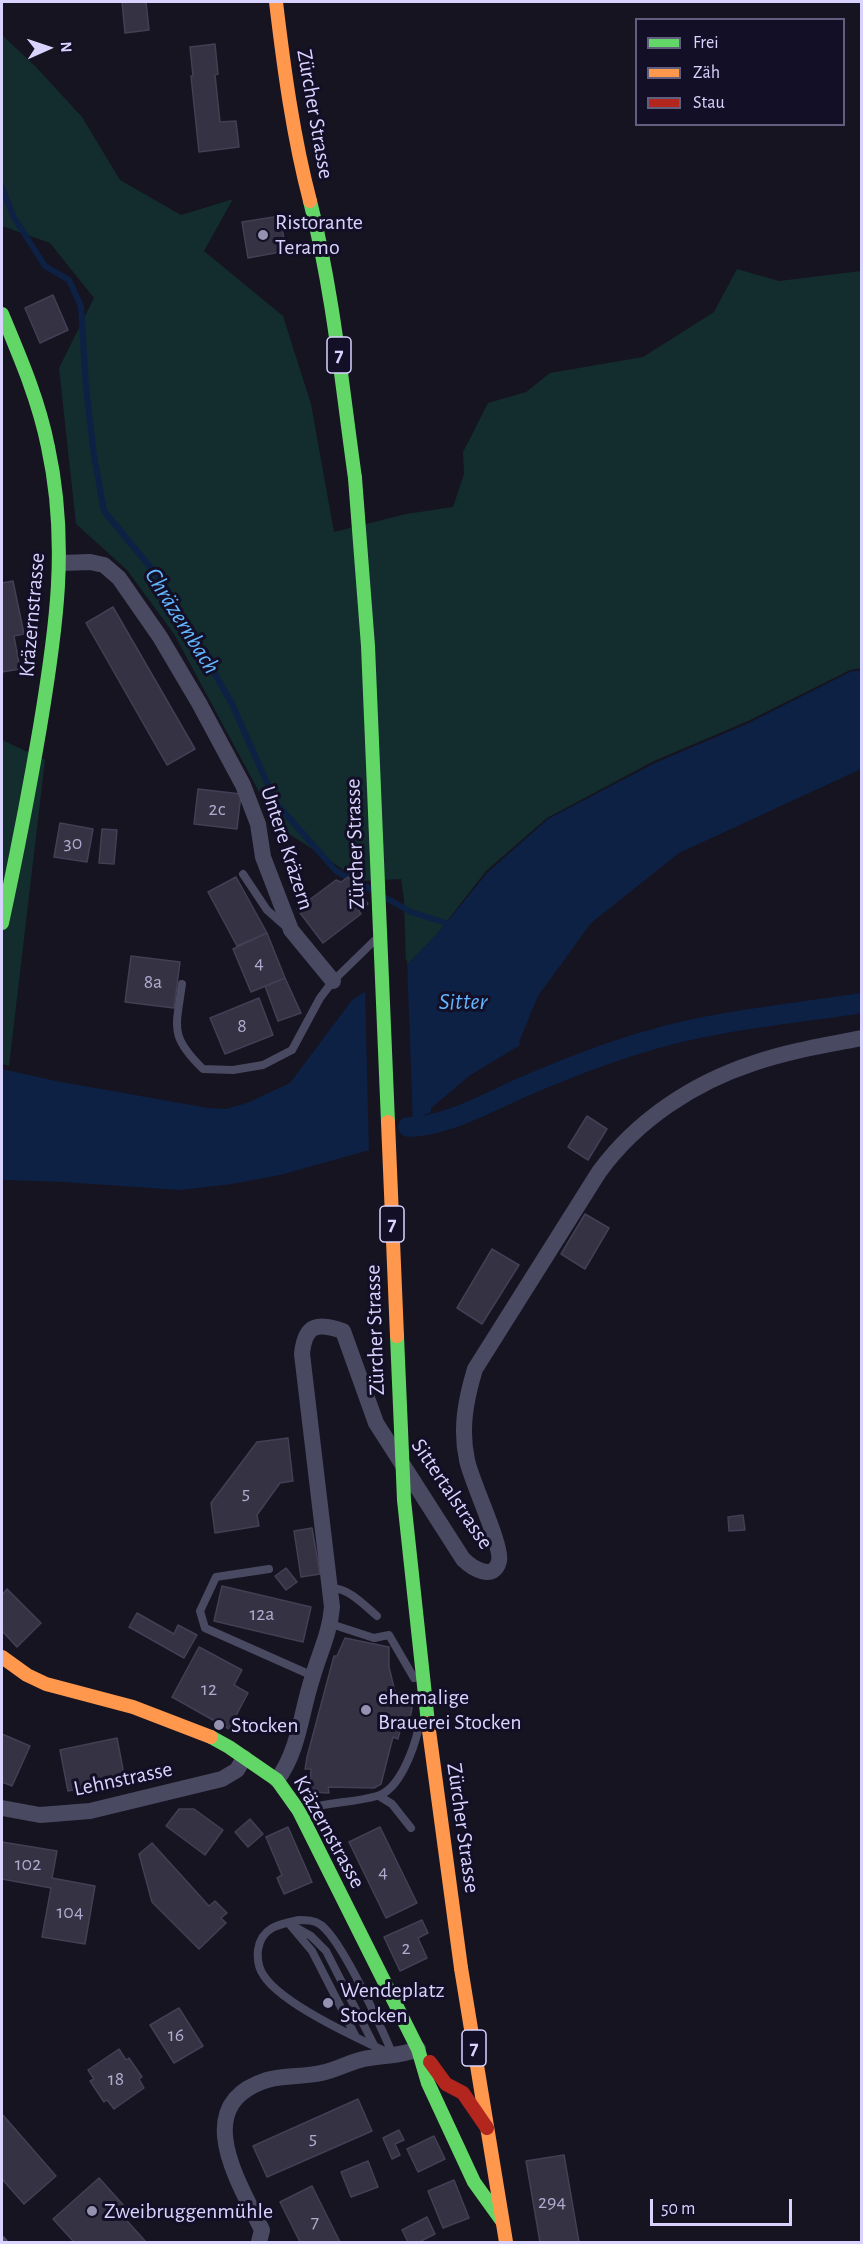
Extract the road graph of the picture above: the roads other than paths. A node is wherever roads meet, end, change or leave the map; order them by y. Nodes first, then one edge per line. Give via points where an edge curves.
1 (276, 2) edge
2 (309, 136) dead end
3 (318, 232) junction
4 (2, 314) edge
5 (60, 563) junction
6 (243, 874) dead end
7 (388, 913) dead end
8 (2, 919) edge
9 (291, 930) junction
10 (333, 981) junction
11 (182, 984) dead end
12 (861, 1038) edge
13 (268, 1569) dead end
14 (331, 1588) junction
15 (377, 1616) dead end
16 (331, 1624) junction
17 (2, 1657) edge
18 (313, 1676) junction
19 (244, 1758) junction
20 (277, 1780) junction
21 (379, 1796) junction
22 (2, 1808) edge
23 (299, 1811) junction
24 (411, 1828) dead end
25 (288, 1923) junction
26 (356, 2037) junction
27 (375, 2047) junction
28 (418, 2049) junction
29 (393, 2055) junction
30 (476, 2060) junction
31 (463, 2092) junction
32 (487, 2128) junction
33 (502, 2221) junction
34 (259, 2242) edge
35 (506, 2242) edge

1 - 3 main road, Zürcher Strasse / 7 via 300,162
2 - 3 main road, Zürcher Strasse / 7
3 - 30 main road, Zürcher Strasse / 7, bridge via 355,478 363,564 404,1500 431,1747
4 - 5 main road, Kräzernstrasse via 44,428 54,478
5 - 8 main road, Kräzernstrasse via 49,677
5 - 9 street, Untere Kräzern via 104,565 119,578 160,637 243,785 258,824 263,857
6 - 9 lane via 267,910
7 - 10 lane via 373,944
9 - 10 street, Untere Kräzern
10 - 11 lane via 292,1050 263,1065 233,1070 202,1069 184,1051 177,1021
12 - 14 street, Sittertalstrasse via 754,1062 704,1084 632,1132 599,1172 475,1368 467,1396 463,1426 467,1461 500,1548 496,1568 479,1571 463,1559 376,1423 343,1331 323,1325 308,1333 302,1354
13 - 18 lane via 216,1576 200,1611 205,1628
14 - 15 lane via 340,1588
14 - 16 street, Sittertalstrasse
16 - 18 street, Sittertalstrasse
16 - 21 lane via 374,1638 389,1635 415,1680 419,1728 399,1781
17 - 19 main road, Kräzernstrasse via 46,1684 160,1716 206,1735
18 - 20 street, Sittertalstrasse via 291,1728 290,1760
19 - 20 main road, Kräzernstrasse
19 - 22 street, Lehnstrasse via 237,1770 222,1779 90,1811 40,1815
20 - 23 main road, Kräzernstrasse
21 - 23 lane
21 - 24 lane via 392,1804
23 - 28 main road, Kräzernstrasse
25 - 26 lane via 312,1952
25 - 26 lane via 270,1928 260,1941 258,1958 264,1976 282,1994 315,2016
25 - 27 lane via 311,1936 326,1951
25 - 29 lane via 308,1920 329,1932
26 - 27 lane
27 - 29 lane
28 - 29 street
28 - 31 main road, Kräzernstrasse via 446,2084
28 - 33 main road, Kräzernstrasse via 428,2083 474,2182
29 - 34 street via 366,2058 332,2071 268,2080 236,2100 225,2124 226,2154 262,2230
30 - 31 main road
30 - 32 main road, Zürcher Strasse / 7
31 - 32 main road, Kräzernstrasse
32 - 33 main road, Zürcher Strasse / 7
33 - 35 main road, Zürcher Strasse / 7

